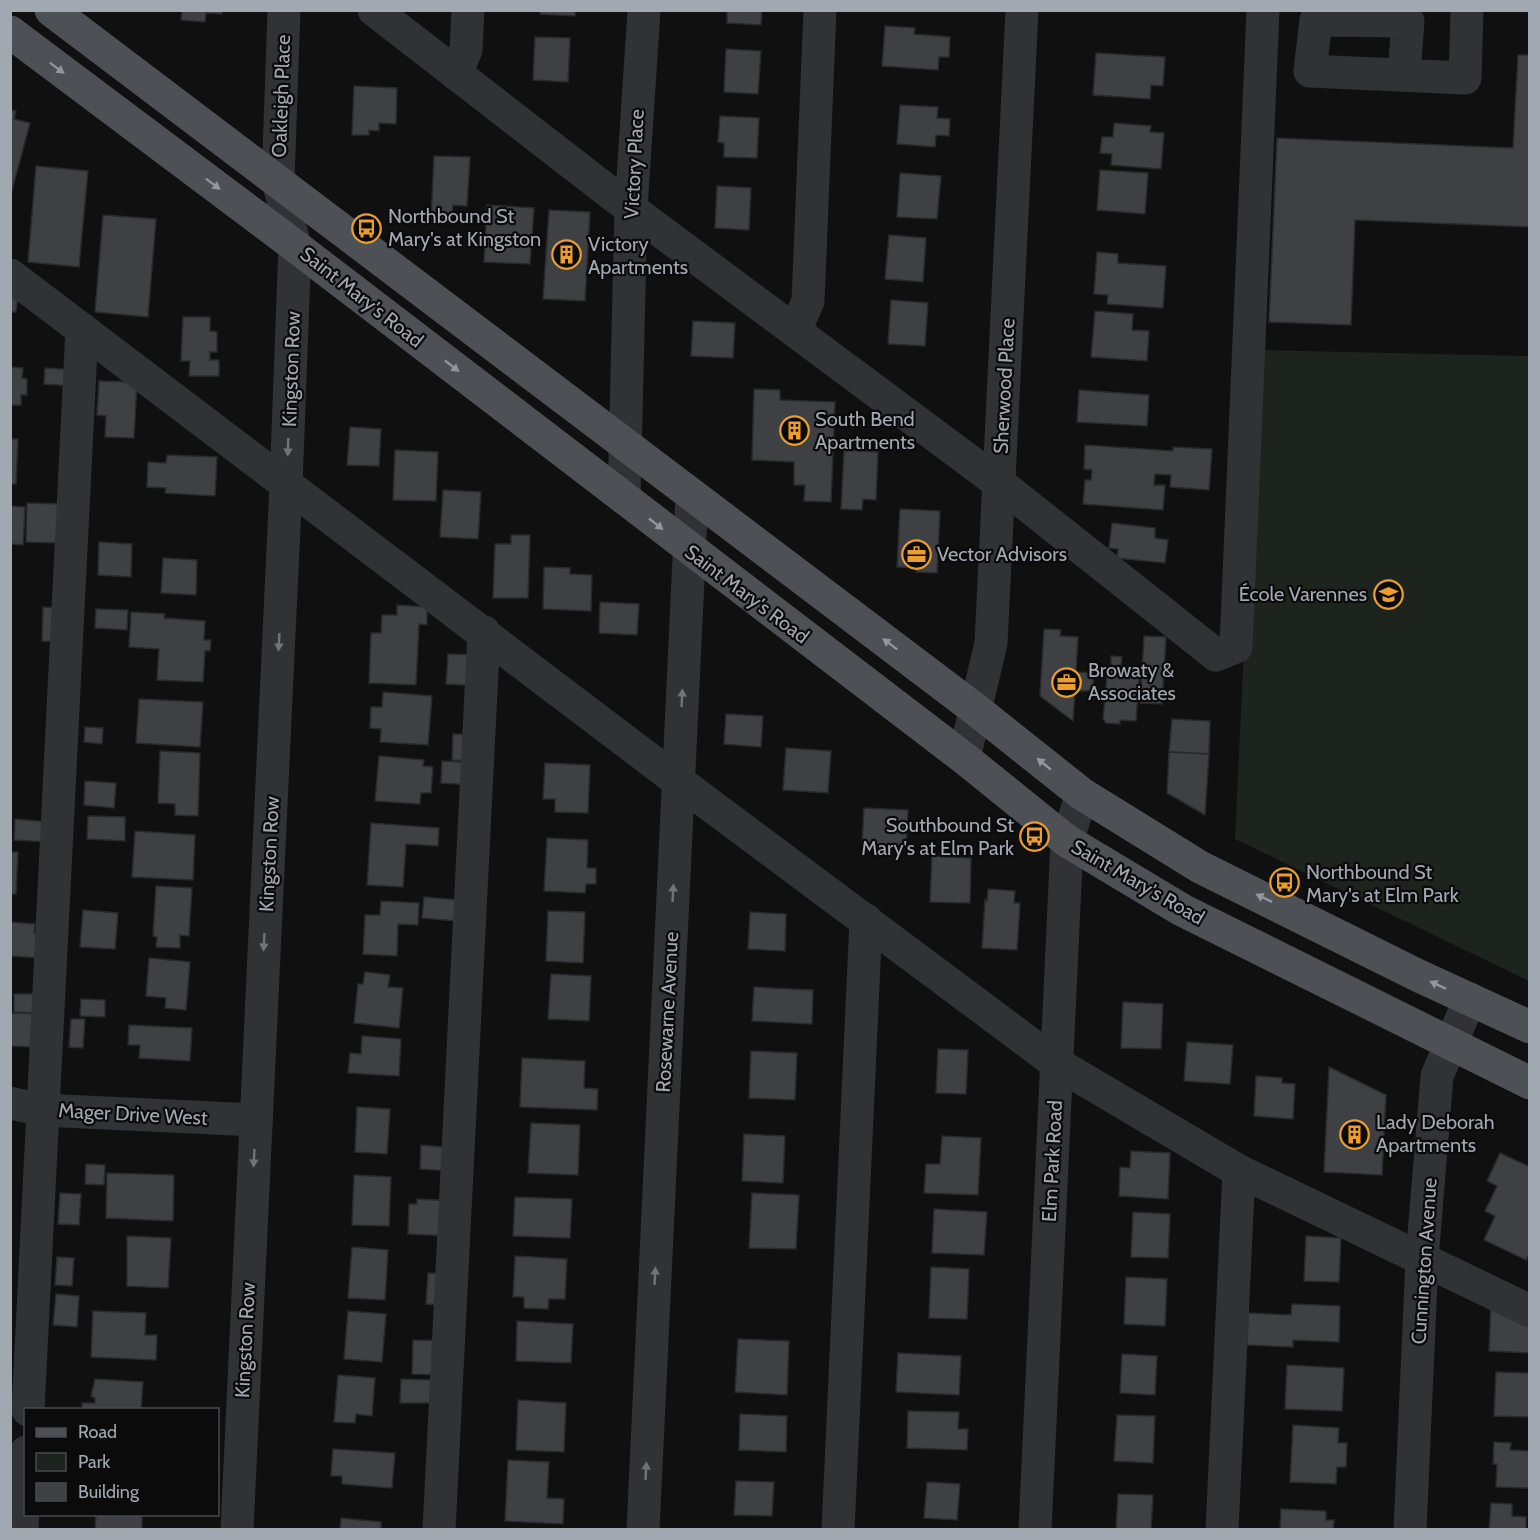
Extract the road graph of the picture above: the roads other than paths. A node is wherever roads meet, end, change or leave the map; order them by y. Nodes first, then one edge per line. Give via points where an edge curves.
1 (51, 10) edge
2 (284, 10) edge
3 (374, 10) edge
4 (468, 10) edge
5 (644, 10) edge
6 (820, 10) edge
7 (1022, 10) edge
8 (1263, 10) edge
9 (1467, 10) edge
10 (10, 32) edge
11 (456, 74) junction
12 (1404, 75) dead end
13 (278, 181) junction
14 (631, 209) junction
15 (295, 246) junction
16 (10, 275) edge
17 (82, 329) junction
18 (795, 332) junction
19 (625, 445) junction
20 (999, 483) junction
21 (286, 485) junction
22 (692, 495) junction
23 (624, 498) junction
24 (690, 550) junction
25 (484, 632) junction
26 (975, 709) junction
27 (964, 758) junction
28 (678, 781) junction
29 (1082, 794) junction
30 (1067, 841) junction
31 (866, 920) junction
32 (1470, 999) junction
33 (1530, 1027) edge
34 (1450, 1046) junction
35 (1056, 1063) junction
36 (1530, 1083) edge
37 (10, 1104) edge
38 (42, 1110) junction
39 (256, 1120) junction
40 (1239, 1171) junction
41 (1422, 1259) junction
42 (1530, 1311) edge
43 (27, 1408) edge
44 (24, 1491) edge
45 (22, 1530) edge
46 (237, 1530) edge
47 (439, 1530) edge
48 (643, 1530) edge
49 (838, 1530) edge
50 (1035, 1530) edge
51 (1222, 1530) edge
52 (1410, 1530) edge

1 - 13 main road, Saint Mary's Road
2 - 13 street, Oakleigh Place
3 - 11 street
4 - 11 street via 466,50
5 - 14 street, Victory Place
6 - 18 street via 808,301
7 - 20 street, Sherwood Place
8 - 20 street via 1236,647 1216,655
9 - 12 street via 1465,78
10 -> 15 main road, Saint Mary's Road
11 - 14 street
13 - 15 street, Kingston Row
13 - 19 main road, Saint Mary's Road
14 - 18 street
14 - 19 street, Victory Place
15 -> 21 street, Kingston Row
15 -> 23 main road, Saint Mary's Road
16 - 17 street
17 - 21 street
17 - 38 street
18 - 20 street
19 - 22 main road, Saint Mary's Road
19 - 23 street, Victory Place
20 - 26 street, Sherwood Place via 992,643
21 - 25 street
21 -> 39 street, Kingston Row
22 - 24 street, Rosewarne Avenue
26 -> 22 main road, Saint Mary's Road
23 -> 24 main road, Saint Mary's Road
24 - 27 main road, Saint Mary's Road
28 -> 24 street, Rosewarne Avenue
25 - 28 street
25 - 47 street
26 - 27 street, Sherwood Place
29 -> 26 main road, Saint Mary's Road
27 - 30 main road, Saint Mary's Road
28 - 31 street
48 -> 28 street, Rosewarne Avenue
29 - 30 street, Elm Park Road
32 -> 29 main road, Saint Mary's Road via 1200,867
30 - 34 main road, Saint Mary's Road via 1182,910
30 - 35 street, Elm Park Road
31 - 35 street
31 - 49 street
32 - 33 main road, Saint Mary's Road
32 - 34 street, Cunnington Avenue
34 - 36 main road, Saint Mary's Road
34 - 41 street, Cunnington Avenue via 1437,1076
35 - 40 street
35 - 50 street, Elm Park Road
37 - 38 street, Mager Drive West
38 - 39 street, Mager Drive West
38 - 43 street
39 -> 46 street, Kingston Row
40 - 41 street
40 - 51 street
41 - 42 street
41 - 52 street, Cunnington Avenue
44 - 45 street

